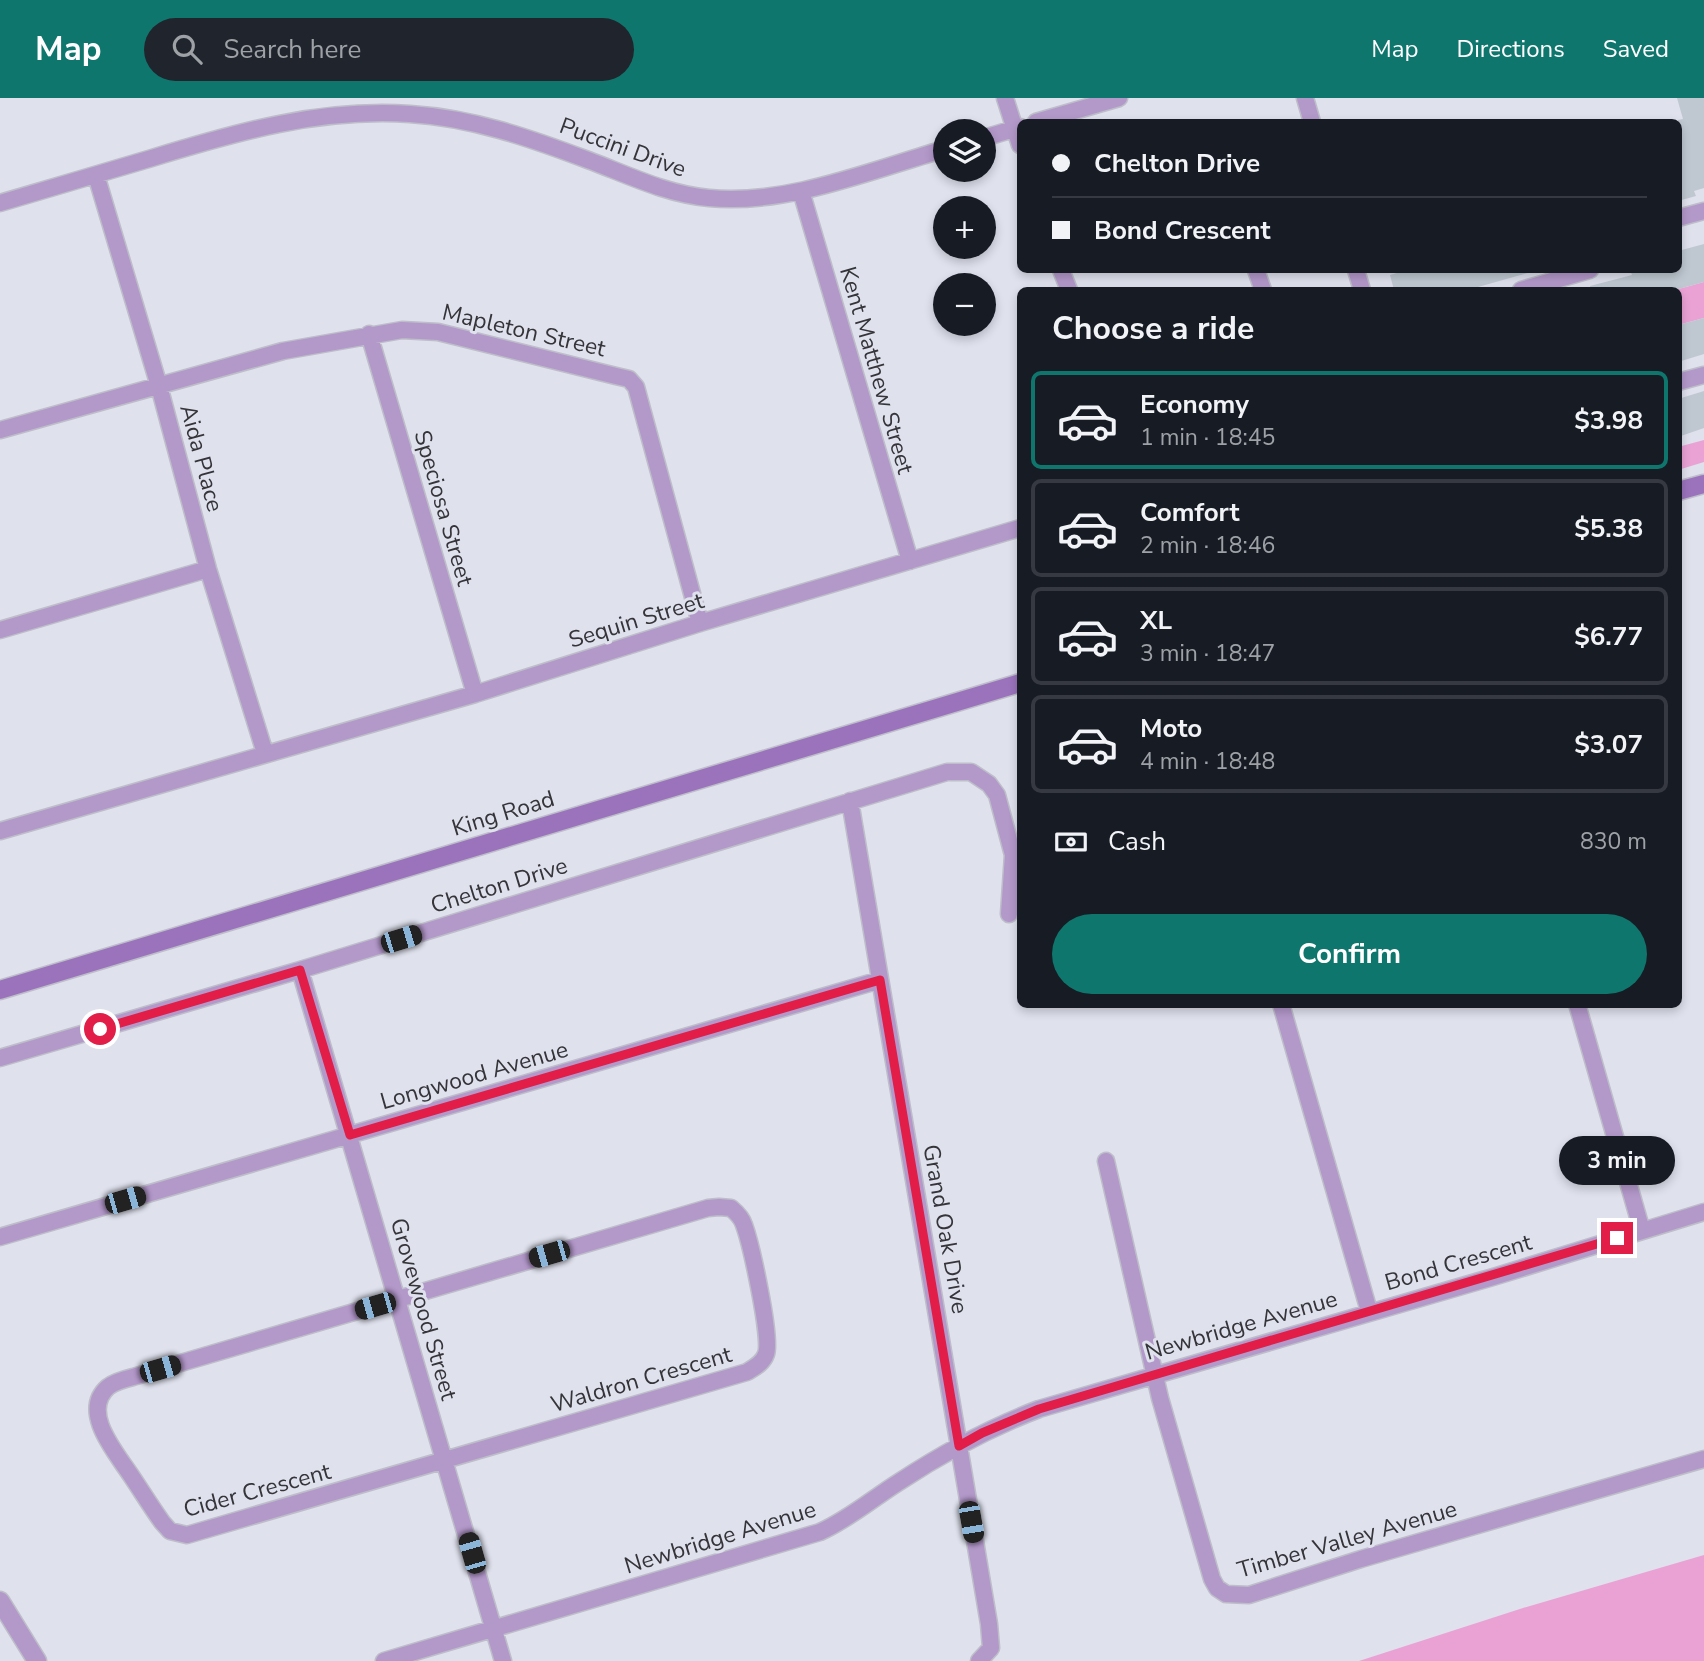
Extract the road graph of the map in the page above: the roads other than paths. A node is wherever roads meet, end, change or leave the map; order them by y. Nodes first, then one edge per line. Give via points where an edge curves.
1 (1005, 98) edge
2 (1119, 98) edge
3 (1305, 98) edge
4 (1046, 119) edge
5 (1311, 119) edge
6 (1017, 126) edge
7 (1017, 128) edge
8 (996, 134) edge
9 (933, 152) edge
10 (96, 175) junction
11 (801, 191) junction
12 (0, 203) edge
13 (1704, 211) edge
14 (1682, 217) edge
15 (1580, 273) edge
16 (1531, 287) edge
17 (369, 334) junction
18 (1704, 374) edge
19 (1682, 381) edge
20 (159, 386) junction
21 (0, 430) edge
22 (1704, 484) edge
23 (1682, 490) edge
24 (1017, 529) edge
25 (910, 561) junction
26 (208, 569) junction
27 (700, 623) junction
28 (0, 631) edge
29 (1017, 684) edge
30 (475, 694) junction
31 (265, 753) junction
32 (850, 801) junction
33 (0, 831) edge
34 (1009, 915) dead end
35 (300, 970) junction
36 (880, 980) junction
37 (0, 990) edge
38 (1282, 1008) edge
39 (1578, 1008) edge
40 (0, 1058) edge
41 (350, 1135) junction
42 (1106, 1161) dead end
43 (1704, 1212) edge
44 (1643, 1231) junction
45 (0, 1237) edge
46 (397, 1299) junction
47 (1369, 1311) junction
48 (1154, 1374) junction
49 (959, 1446) junction
50 (1704, 1459) edge
51 (445, 1460) junction
52 (0, 1601) edge
53 (494, 1629) junction
54 (37, 1661) edge
55 (384, 1661) edge
56 (503, 1661) edge
57 (979, 1661) edge

1 - 6 street
2 - 4 street
3 - 5 street
7 - 8 street
9 - 11 street, Puccini Drive
10 - 11 street, Puccini Drive via 261,126 316,116 376,113 446,118 520,134 674,192 747,198
10 - 12 street, Puccini Drive
10 - 20 street, Aida Place
11 - 25 street, Kent Matthew Street
13 - 14 street
15 - 16 street
17 - 20 street, Mapleton Street via 283,351
17 - 27 street, Mapleton Street via 438,332 629,379 636,387
17 - 30 street, Speciosa Street
18 - 19 street
20 - 21 street, Mapleton Street
20 - 26 street, Aida Place
22 - 23 main road
24 - 25 street, Sequin Street
25 - 27 street, Sequin Street
26 - 28 street
26 - 31 street, Aida Place
27 - 30 street, Sequin Street
29 - 37 main road, King Road
30 - 31 street, Sequin Street
31 - 33 street, Sequin Street
32 - 34 street, Chelton Drive via 947,772 981,777 997,795 1013,855
32 - 35 street, Chelton Drive
32 - 36 street, Grand Oak Drive
35 - 40 street, Chelton Drive
35 - 41 street, Grovewood Street
36 - 41 street, Longwood Avenue
36 - 49 street, Grand Oak Drive
38 - 47 street, Bond Crescent
39 - 44 street
41 - 45 street, Longwood Avenue
41 - 46 street, Grovewood Street
42 - 48 street, Timber Valley Avenue
43 - 44 street, Bond Crescent
44 - 47 street, Bond Crescent
46 - 51 street, Grovewood Street
46 - 51 street, Cider Crescent via 108,1386 97,1408 100,1426 162,1522 170,1531 187,1535
46 - 51 street, Waldron Crescent via 708,1208 731,1208 744,1226 768,1345 756,1367
47 - 48 street, Newbridge Avenue
48 - 49 street, Newbridge Avenue via 1039,1409
48 - 50 street, Timber Valley Avenue via 1212,1579 1226,1594 1238,1596
49 - 53 street, Newbridge Avenue via 820,1532
49 - 57 street, Grand Oak Drive via 991,1648
51 - 53 street, Grovewood Street
52 - 54 street
53 - 55 street, Newbridge Avenue
53 - 56 street, Grovewood Street

